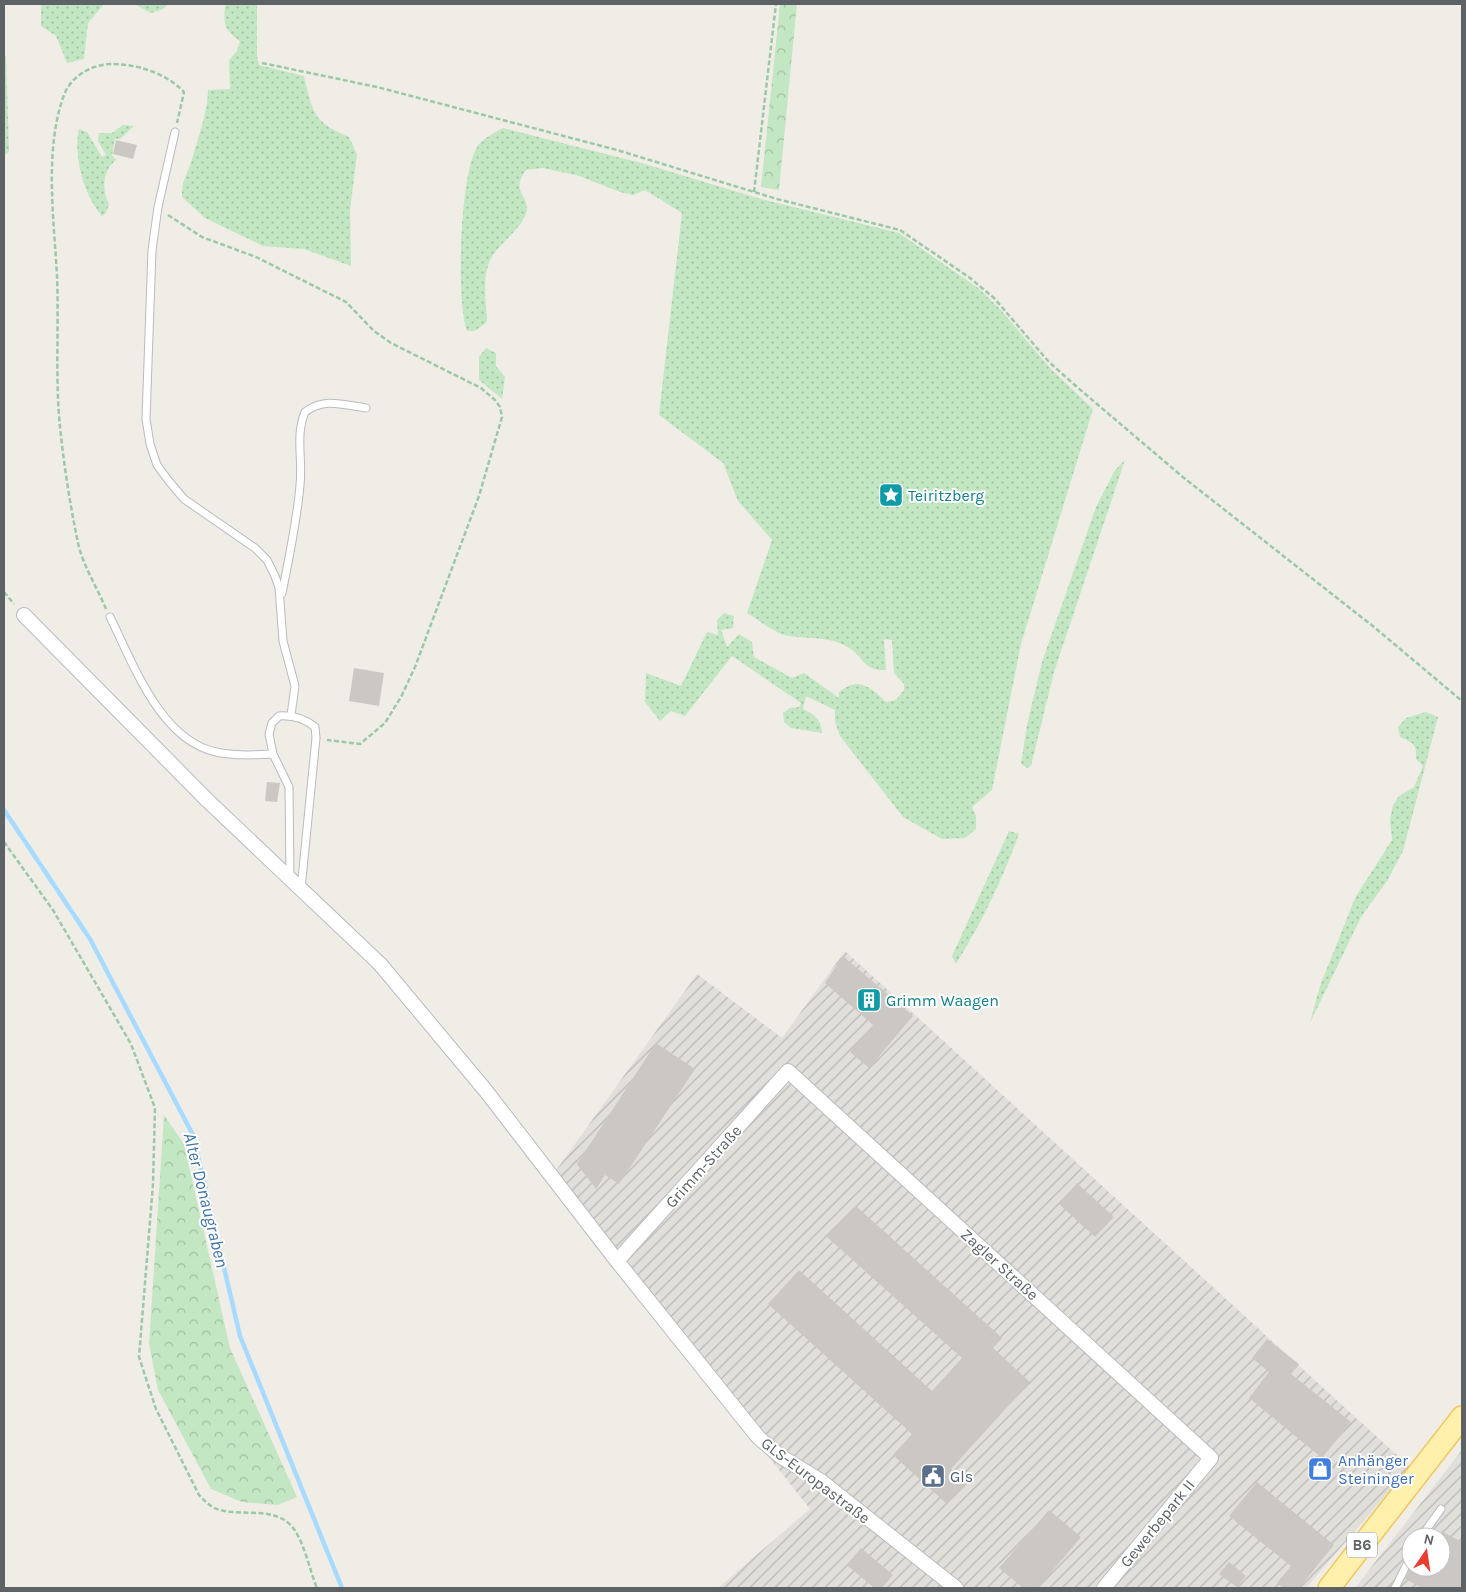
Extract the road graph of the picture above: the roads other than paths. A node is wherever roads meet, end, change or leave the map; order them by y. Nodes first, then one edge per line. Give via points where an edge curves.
1 (175, 132) road end
2 (366, 408) dead end
3 (280, 608) junction
4 (24, 615) dead end
5 (110, 617) road end
6 (291, 715) junction
7 (273, 754) junction
8 (290, 879) junction
9 (301, 890) junction
10 (788, 1071) joint
11 (617, 1261) junction
12 (1462, 1417) edge
13 (1211, 1458) joint
14 (1441, 1509) dead end
15 (1428, 1527) edge
16 (1401, 1576) edge
17 (956, 1588) edge
18 (1104, 1588) edge
19 (1329, 1588) edge
20 (1395, 1588) edge

1 - 3 lane via 158,207 149,300 146,420 150,444 157,465 184,499 255,548 267,560 280,588
2 - 3 lane via 323,402 305,412 299,441 301,484
3 - 6 lane via 283,641 294,686
4 - 8 street, GLS-Europastraße
5 - 7 lane via 148,692 181,735 214,752 241,756
6 - 7 lane via 279,716 272,723 269,734
6 - 9 lane via 315,727 316,738
7 - 8 lane via 289,787
8 - 9 street, GLS-Europastraße
9 - 11 street, GLS-Europastraße via 403,990 486,1091
10 - 11 street, Grimm-Straße
10 - 13 street, Zagler Straße
11 - 17 street, GLS-Europastraße via 766,1445 821,1481
12 - 19 main road, B6
13 - 18 street, Gewerbepark II
14 - 15 lane
16 - 20 lane

